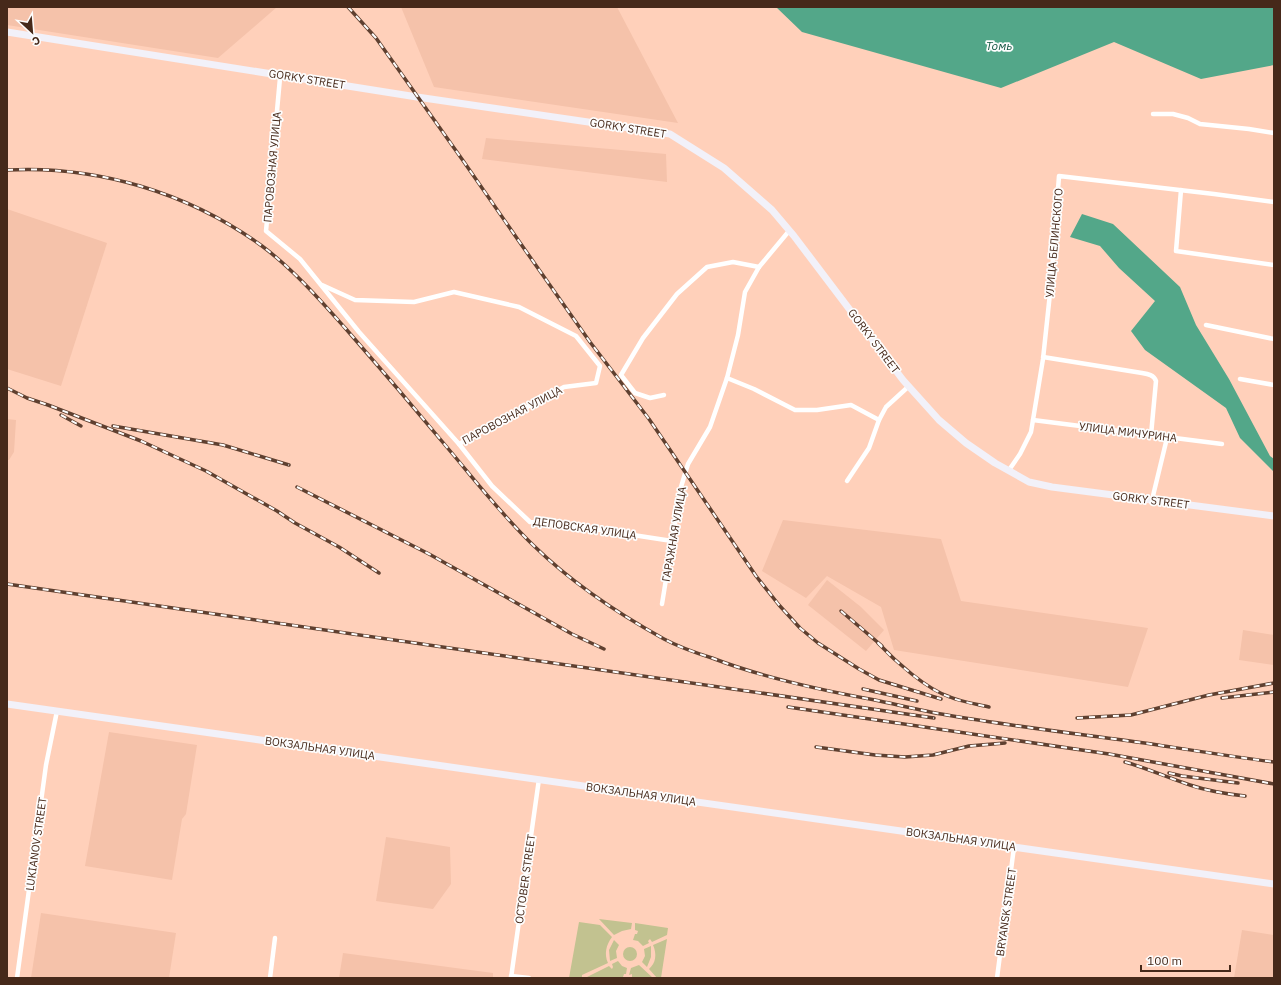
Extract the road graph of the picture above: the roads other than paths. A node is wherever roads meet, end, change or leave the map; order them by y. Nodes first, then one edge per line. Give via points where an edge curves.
1 (7, 32) edge
2 (282, 75) junction
3 (1153, 114) dead end
4 (1274, 133) edge
5 (1181, 190) junction
6 (1274, 202) edge
7 (789, 231) junction
8 (1274, 265) edge
9 (759, 267) junction
10 (321, 285) junction
11 (1206, 325) dead end
12 (1274, 340) edge
13 (1043, 358) junction
14 (727, 378) junction
15 (1240, 379) dead end
16 (1274, 385) edge
17 (909, 386) junction
18 (664, 395) dead end
19 (879, 420) junction
20 (1033, 420) junction
21 (1151, 435) junction
22 (1167, 438) junction
23 (459, 444) junction
24 (1222, 444) dead end
25 (1009, 470) junction
26 (847, 481) dead end
27 (1152, 500) junction
28 (1274, 516) edge
29 (672, 541) junction
30 (662, 604) dead end
31 (7, 704) edge
32 (57, 711) junction
33 (539, 779) junction
34 (1014, 847) junction
35 (1274, 884) edge
36 (275, 938) dead end
37 (511, 977) edge
38 (17, 978) edge
39 (270, 978) edge
40 (529, 978) edge
41 (997, 978) edge

1 - 2 main road, GORKY STREET
2 - 7 main road, GORKY STREET via 670,134 724,168 772,210
2 - 10 street, ПАРОВОЗНАЯ УЛИЦА via 266,230 300,259
3 - 4 street via 1173,114 1200,124
5 - 6 street, УЛИЦА БЕЛИНСКОГО
5 - 8 street via 1176,251
5 - 13 street, УЛИЦА БЕЛИНСКОГО via 1059,176
7 - 9 street
7 - 17 main road, GORKY STREET
9 - 14 street via 745,292
9 - 18 street via 733,262 707,267 677,294 643,338 621,374 635,393 650,398
10 - 23 street, ПАРОВОЗНАЯ УЛИЦА via 359,332
10 - 23 street, ПАРОВОЗНАЯ УЛИЦА via 355,300 414,302 454,292 519,307 576,336 600,366 596,383 564,387
11 - 12 street
13 - 20 street, УЛИЦА БЕЛИНСКОГО
13 - 21 street via 1152,375 1156,381
14 - 19 street via 795,410 818,410 851,405
14 - 29 street, ГАРАЖНАЯ УЛИЦА via 710,427 688,464
15 - 16 street
17 - 19 street via 886,407
17 - 25 main road, GORKY STREET via 939,420 966,443
19 - 26 street via 869,448
20 - 21 street, УЛИЦА МИЧУРИНА
20 - 25 street, УЛИЦА БЕЛИНСКОГО via 1031,432
21 - 22 street, УЛИЦА МИЧУРИНА
22 - 24 street, УЛИЦА МИЧУРИНА
22 - 27 street
23 - 29 street, ДЕПОВСКАЯ УЛИЦА via 492,486 530,522
25 - 27 main road, GORKY STREET via 1029,482 1052,487
27 - 28 main road, GORKY STREET
29 - 30 street, ГАРАЖНАЯ УЛИЦА
31 - 32 main road, ВОКЗАЛЬНАЯ УЛИЦА
32 - 33 main road, ВОКЗАЛЬНАЯ УЛИЦА
32 - 38 street, LUKIANOV STREET via 46,765
33 - 34 main road, ВОКЗАЛЬНАЯ УЛИЦА
33 - 37 street, OCTOBER STREET
34 - 35 main road, ВОКЗАЛЬНАЯ УЛИЦА
34 - 41 street, BRYANSK STREET
36 - 39 street
37 - 40 street

